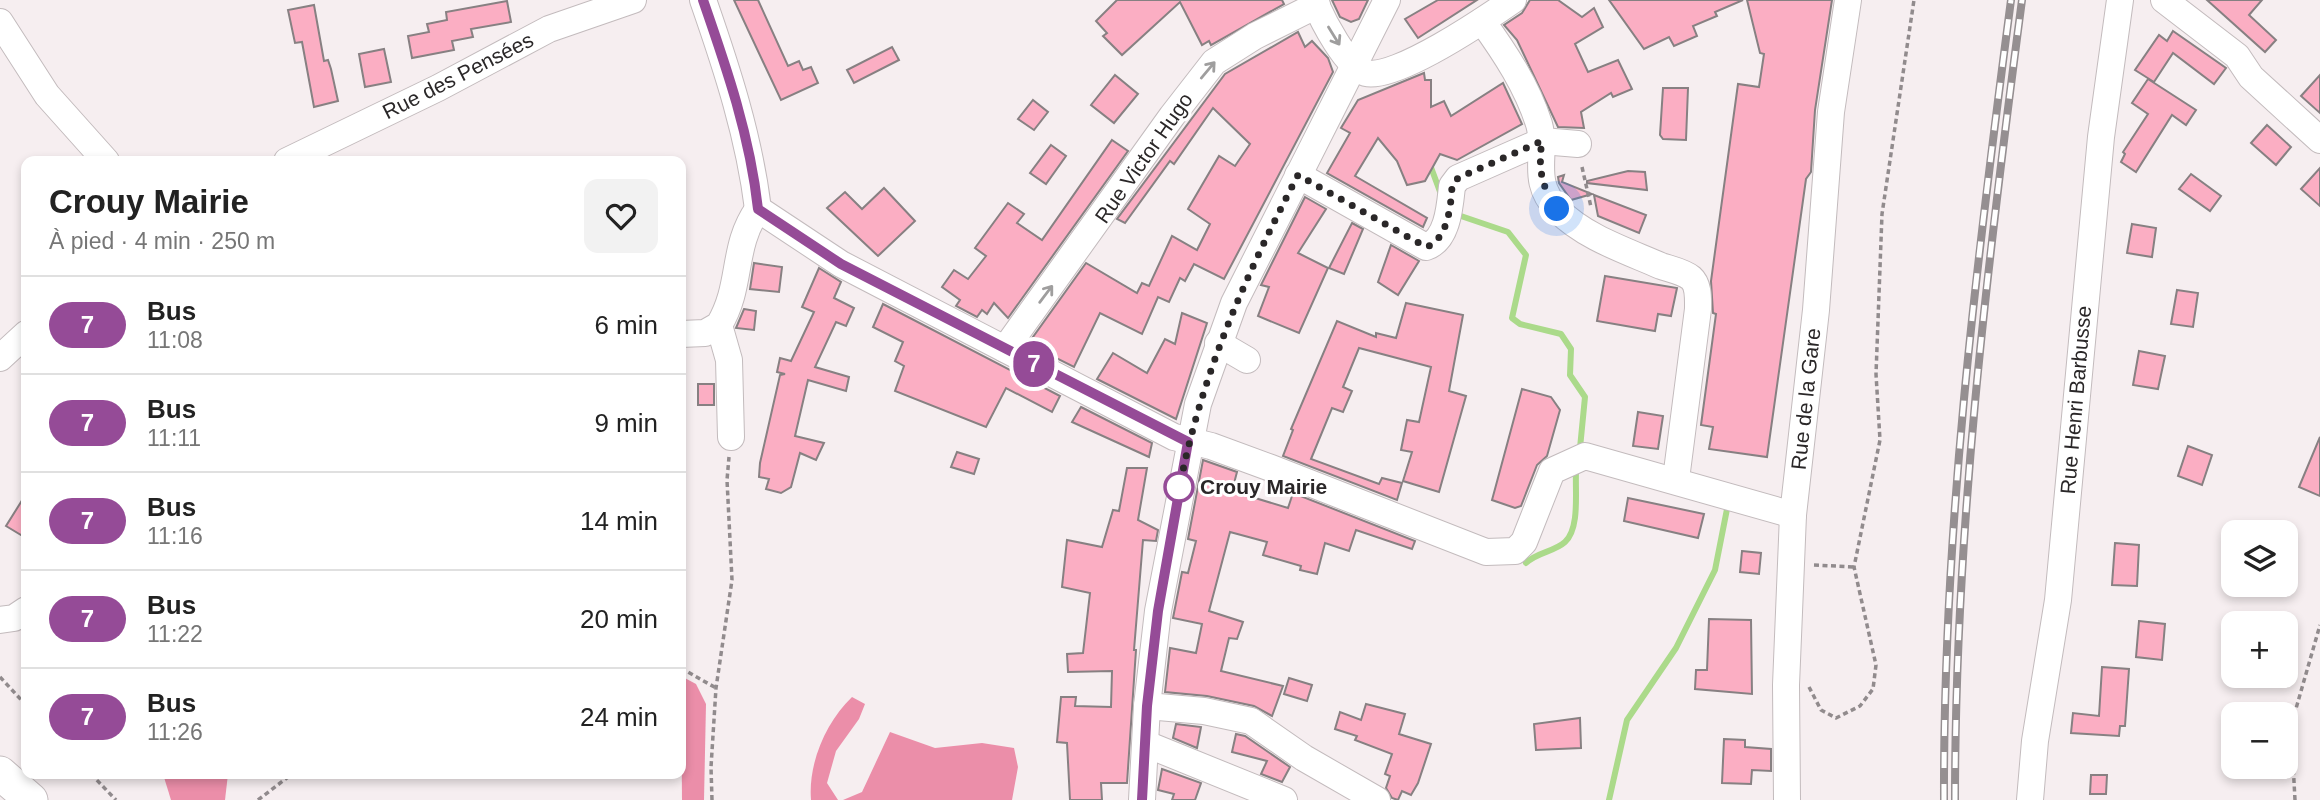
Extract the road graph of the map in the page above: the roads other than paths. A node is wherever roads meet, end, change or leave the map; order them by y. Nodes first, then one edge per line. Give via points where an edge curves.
1 (633, 0) edge
2 (703, 0) edge
3 (1387, 0) edge
4 (1513, 0) edge
5 (1849, 0) edge
6 (2120, 0) edge
7 (2164, 0) edge
8 (1315, 3) edge
9 (1482, 21) junction
10 (0, 22) edge
11 (1353, 66) junction
12 (2320, 140) edge
13 (1542, 141) junction
14 (1578, 144) road end
15 (102, 156) edge
16 (297, 156) edge
17 (1298, 175) junction
18 (758, 209) junction
19 (1704, 263) dead end
20 (1697, 289) junction
21 (719, 325) junction
22 (686, 334) edge
23 (21, 339) edge
24 (1218, 343) junction
25 (1005, 349) junction
26 (0, 358) edge
27 (1247, 360) dead end
28 (731, 437) road end
29 (1188, 442) junction
30 (1676, 479) junction
31 (1793, 514) junction
32 (21, 613) edge
33 (0, 620) edge
34 (1147, 706) junction
35 (1146, 744) junction
36 (0, 773) edge
37 (31, 800) edge
38 (1142, 800) edge
39 (1284, 800) edge
40 (1377, 800) edge
41 (1787, 800) edge
42 (2030, 800) edge

1 - 16 street, Rue des Pensées via 549,29
2 - 18 street via 732,82
3 - 11 street
4 - 9 street
5 - 31 street, Rue de la Gare via 1831,112 1816,310
6 - 42 street, Rue Henri Barbusse via 2096,179 2058,600
7 - 12 street via 2237,56 2251,77
8 -> 11 street
25 -> 8 street, Rue Victor Hugo via 1214,62
9 - 11 street via 1389,71 1368,74
9 - 13 street via 1514,66
10 - 15 street via 47,95
11 - 17 street
13 - 14 street
13 - 17 street via 1458,178 1438,241 1426,247
13 - 20 street via 1542,179 1557,209 1627,251 1691,278
17 - 24 street
18 - 21 street via 740,245 737,283
18 - 25 street via 841,264
19 - 20 street
20 - 30 street
21 - 22 street
21 - 28 street via 729,360
23 - 26 street
24 - 27 street
24 - 29 street
25 - 29 street
29 - 30 street via 1211,446 1486,551 1515,551 1524,542 1552,471 1569,461 1585,456
29 - 34 street via 1158,611
30 - 31 street
31 - 41 street, Rue de la Gare
32 - 33 street
34 - 35 street
34 - 40 street via 1251,721
35 - 38 street
35 - 39 street
36 - 37 main road

